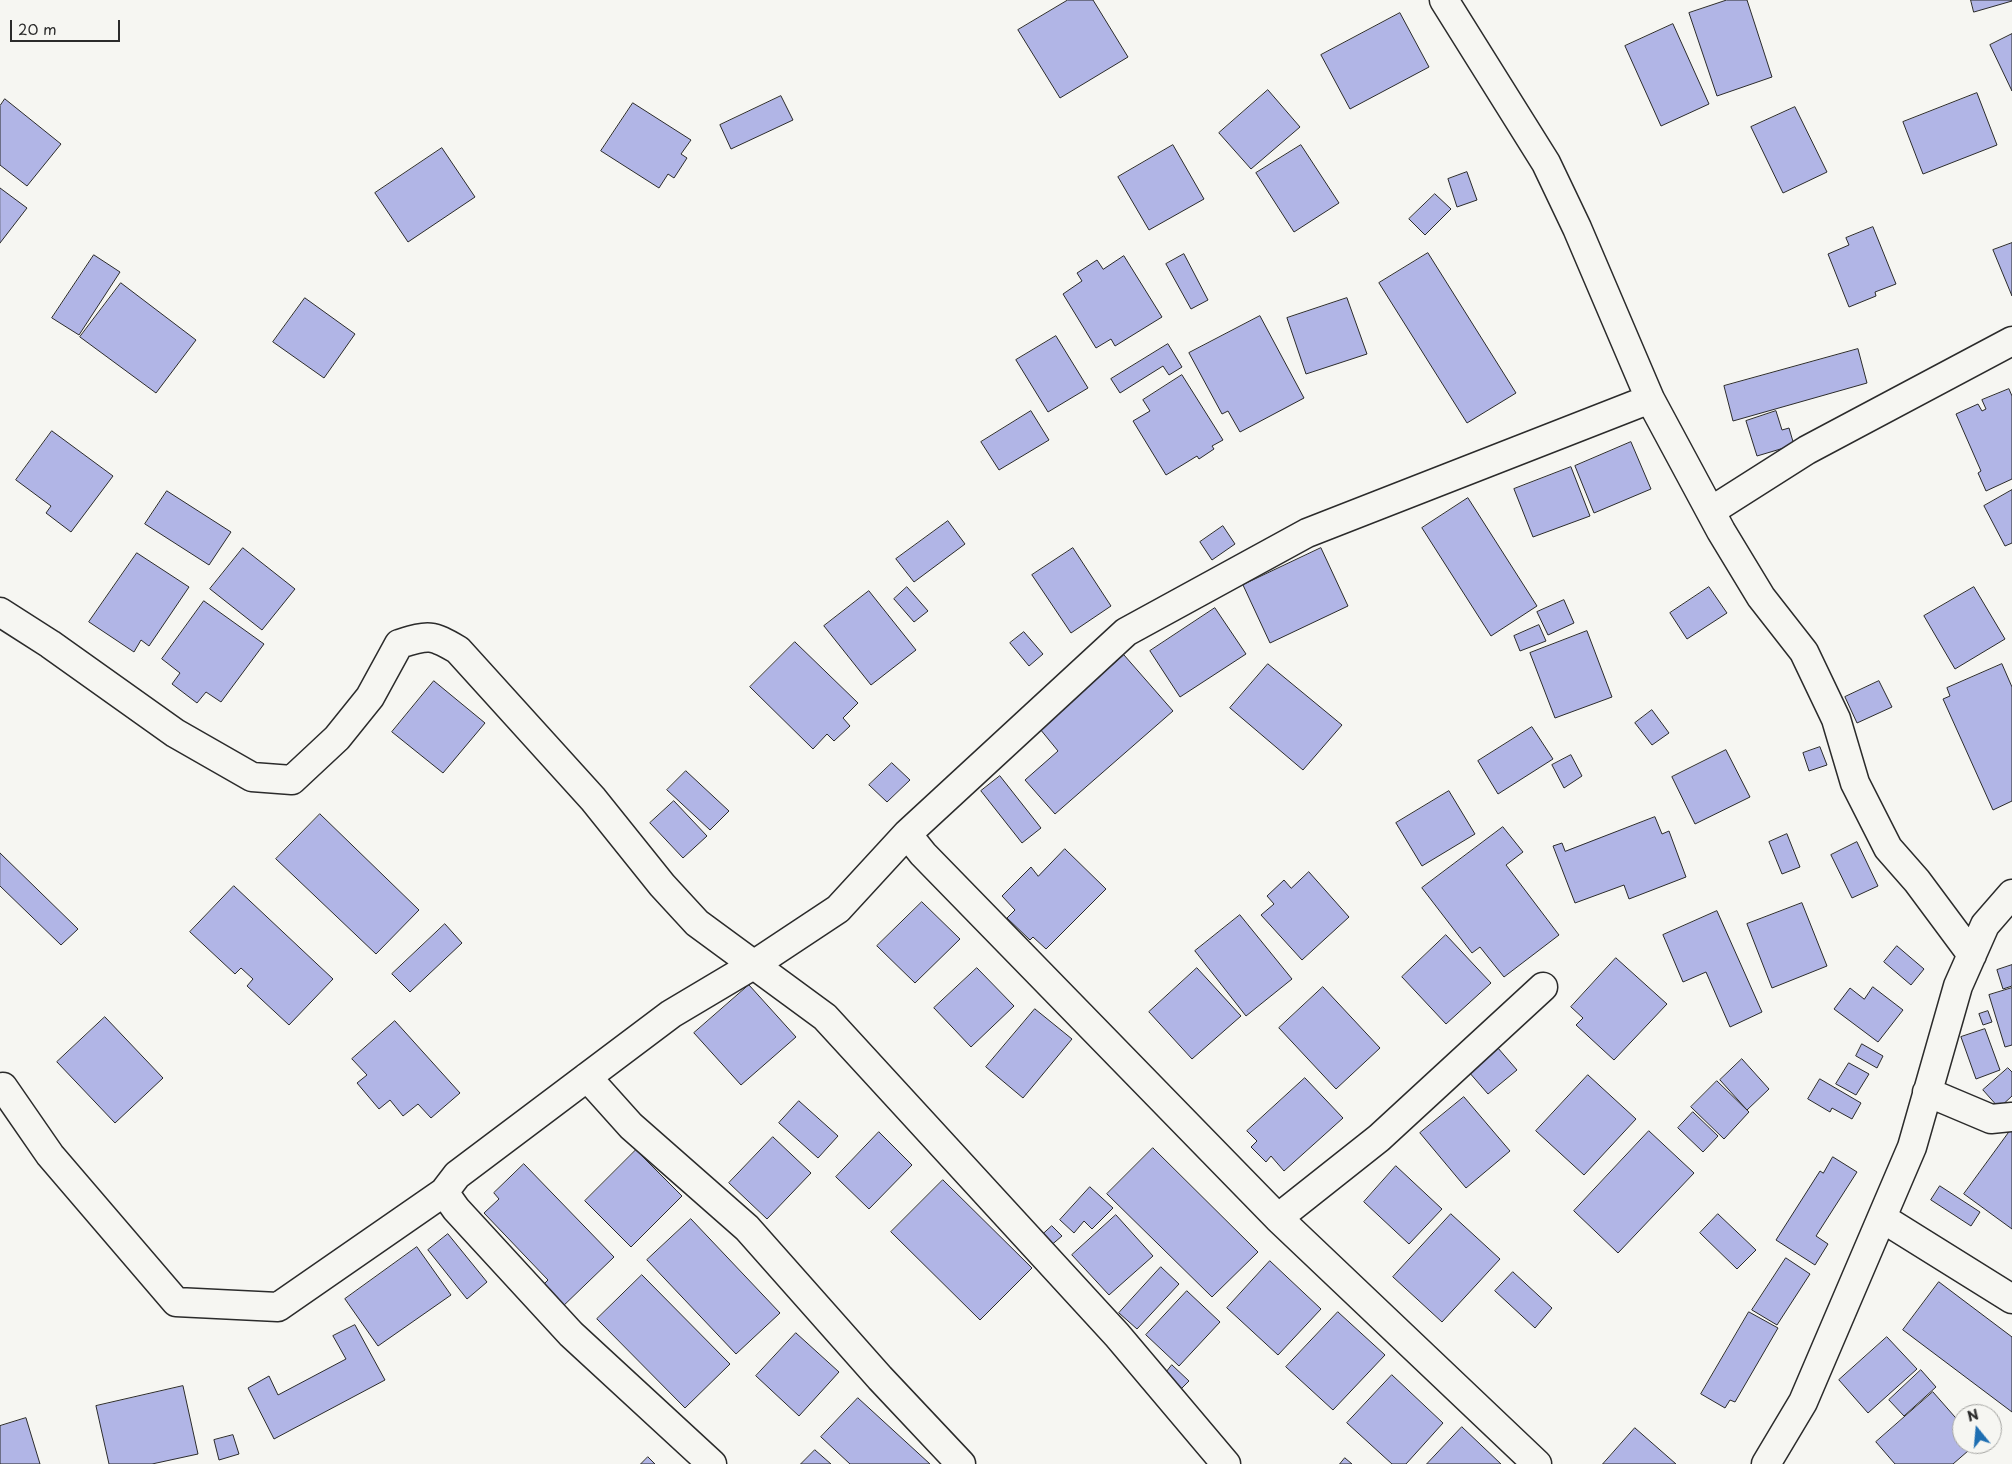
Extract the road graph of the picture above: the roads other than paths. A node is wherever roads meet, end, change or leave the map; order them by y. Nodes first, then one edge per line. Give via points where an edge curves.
1 (1444, 0) edge
2 (2012, 341) edge
3 (1650, 399) junction
4 (1711, 511) junction
5 (0, 612) edge
6 (907, 834) junction
7 (2012, 894) edge
8 (1972, 955) junction
9 (755, 964) junction
10 (1543, 987) dead end
11 (587, 1077) junction
12 (0, 1089) edge
13 (1927, 1092) junction
14 (2012, 1117) edge
15 (444, 1192) junction
16 (1278, 1218) junction
17 (1882, 1218) junction
18 (2012, 1299) edge
19 (712, 1464) edge
20 (962, 1464) edge
21 (1226, 1464) edge
22 (1537, 1464) edge
23 (1766, 1464) edge

1 - 3 street via 1546,163
2 - 4 street via 1807,450
3 - 4 street
3 - 6 street via 1307,533 1126,632
4 - 8 street via 1761,596 1804,652 1836,719 1855,783 1888,848
5 - 9 street via 175,733 252,777 292,780 337,738 370,698 399,644 435,636 458,650 593,799 662,886 697,923
6 - 9 street via 838,909
6 - 16 street
7 - 8 street via 1985,925
8 - 13 street via 1958,986
9 - 11 street via 671,1014
9 - 21 street via 825,1018 1117,1335
10 - 16 street via 1379,1138
11 - 15 street via 457,1175
11 - 20 street via 631,1126 747,1228 880,1378
12 - 15 street via 2,1087 50,1155 176,1302 278,1307
13 - 14 street via 1991,1119
13 - 17 street via 1912,1147
15 - 19 street via 571,1334
16 - 22 street
17 - 18 street
17 - 23 street via 1803,1402

